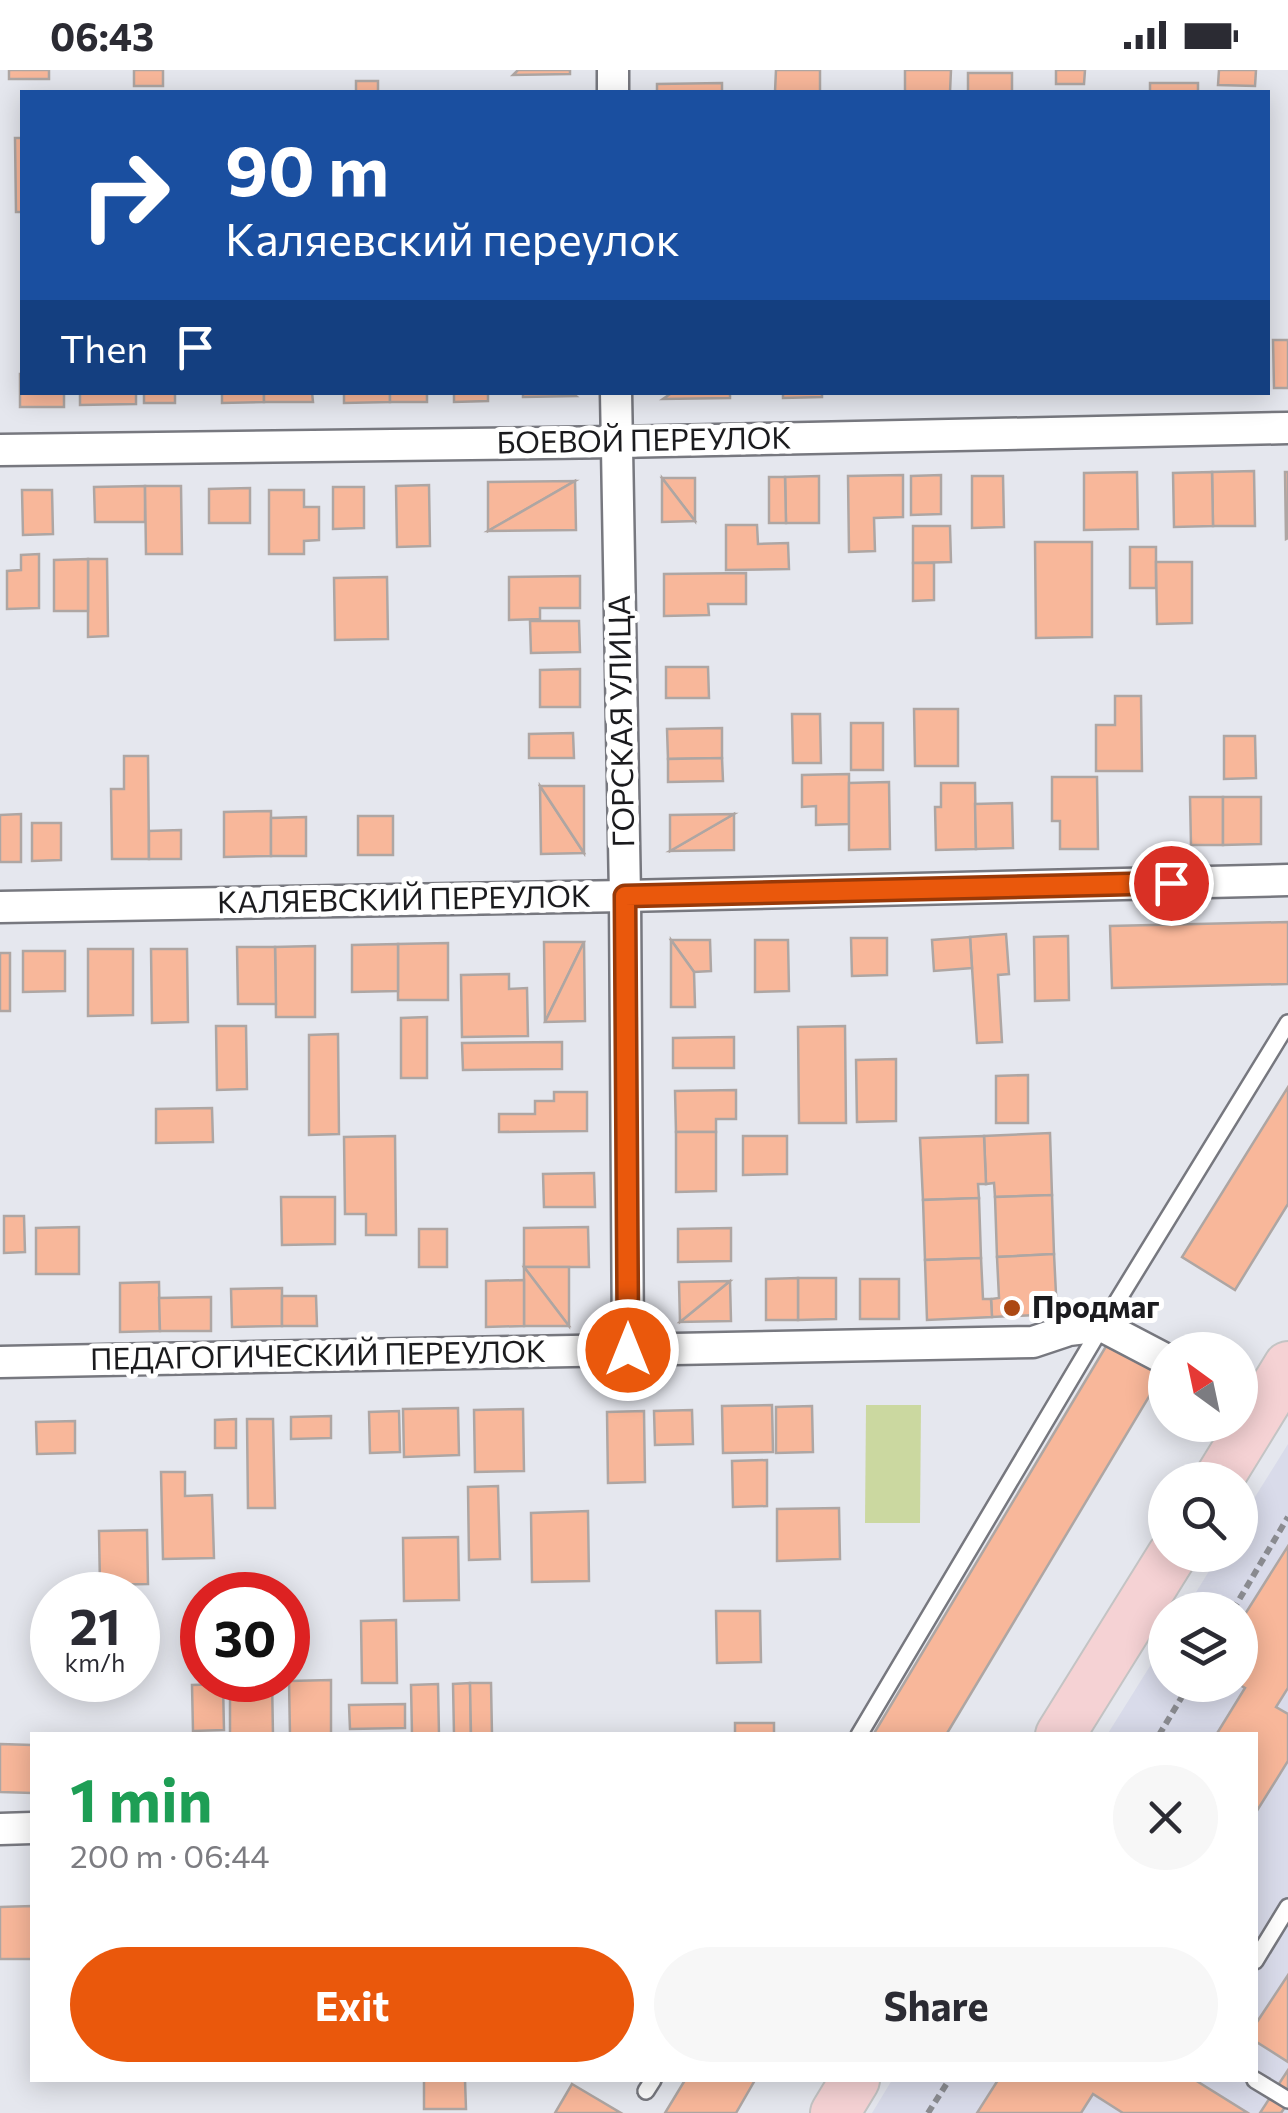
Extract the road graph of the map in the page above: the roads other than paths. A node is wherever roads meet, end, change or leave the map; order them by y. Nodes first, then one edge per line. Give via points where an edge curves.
1 (616, 395) edge
2 (1288, 428) edge
3 (616, 442) junction
4 (0, 450) edge
5 (1288, 880) edge
6 (625, 896) junction
7 (0, 907) edge
8 (1288, 1023) edge
9 (1102, 1326) junction
10 (628, 1350) junction
11 (1148, 1350) edge
12 (0, 1362) edge
13 (1288, 1366) edge
14 (1258, 1398) edge
15 (1161, 1572) edge
16 (861, 1732) edge
17 (1062, 1732) edge
18 (30, 1828) edge
19 (0, 1829) edge
20 (1288, 1908) edge
21 (1258, 1956) edge
22 (854, 2082) edge
23 (1258, 2082) edge
24 (1288, 2100) edge
25 (835, 2113) edge

1 - 3 street, ГОРСКАЯ УЛИЦА
2 - 3 street, БОЕВОЙ ПЕРЕУЛОК
3 - 4 street, БОЕВОЙ ПЕРЕУЛОК
3 - 6 street, ГОРСКАЯ УЛИЦА
5 - 6 street, КАЛЯЕВСКИЙ ПЕРЕУЛОК
6 - 7 street, КАЛЯЕВСКИЙ ПЕРЕУЛОК
6 - 10 street, ГОРСКАЯ УЛИЦА
8 - 9 lane
9 - 10 street, ПЕДАГОГИЧЕСКИЙ ПЕРЕУЛОК via 1033,1342
9 - 11 street
9 - 16 lane
10 - 12 street, ПЕДАГОГИЧЕСКИЙ ПЕРЕУЛОК
13 - 14 main road
15 - 17 main road
18 - 19 street
20 - 21 lane
22 - 25 main road
23 - 24 lane

